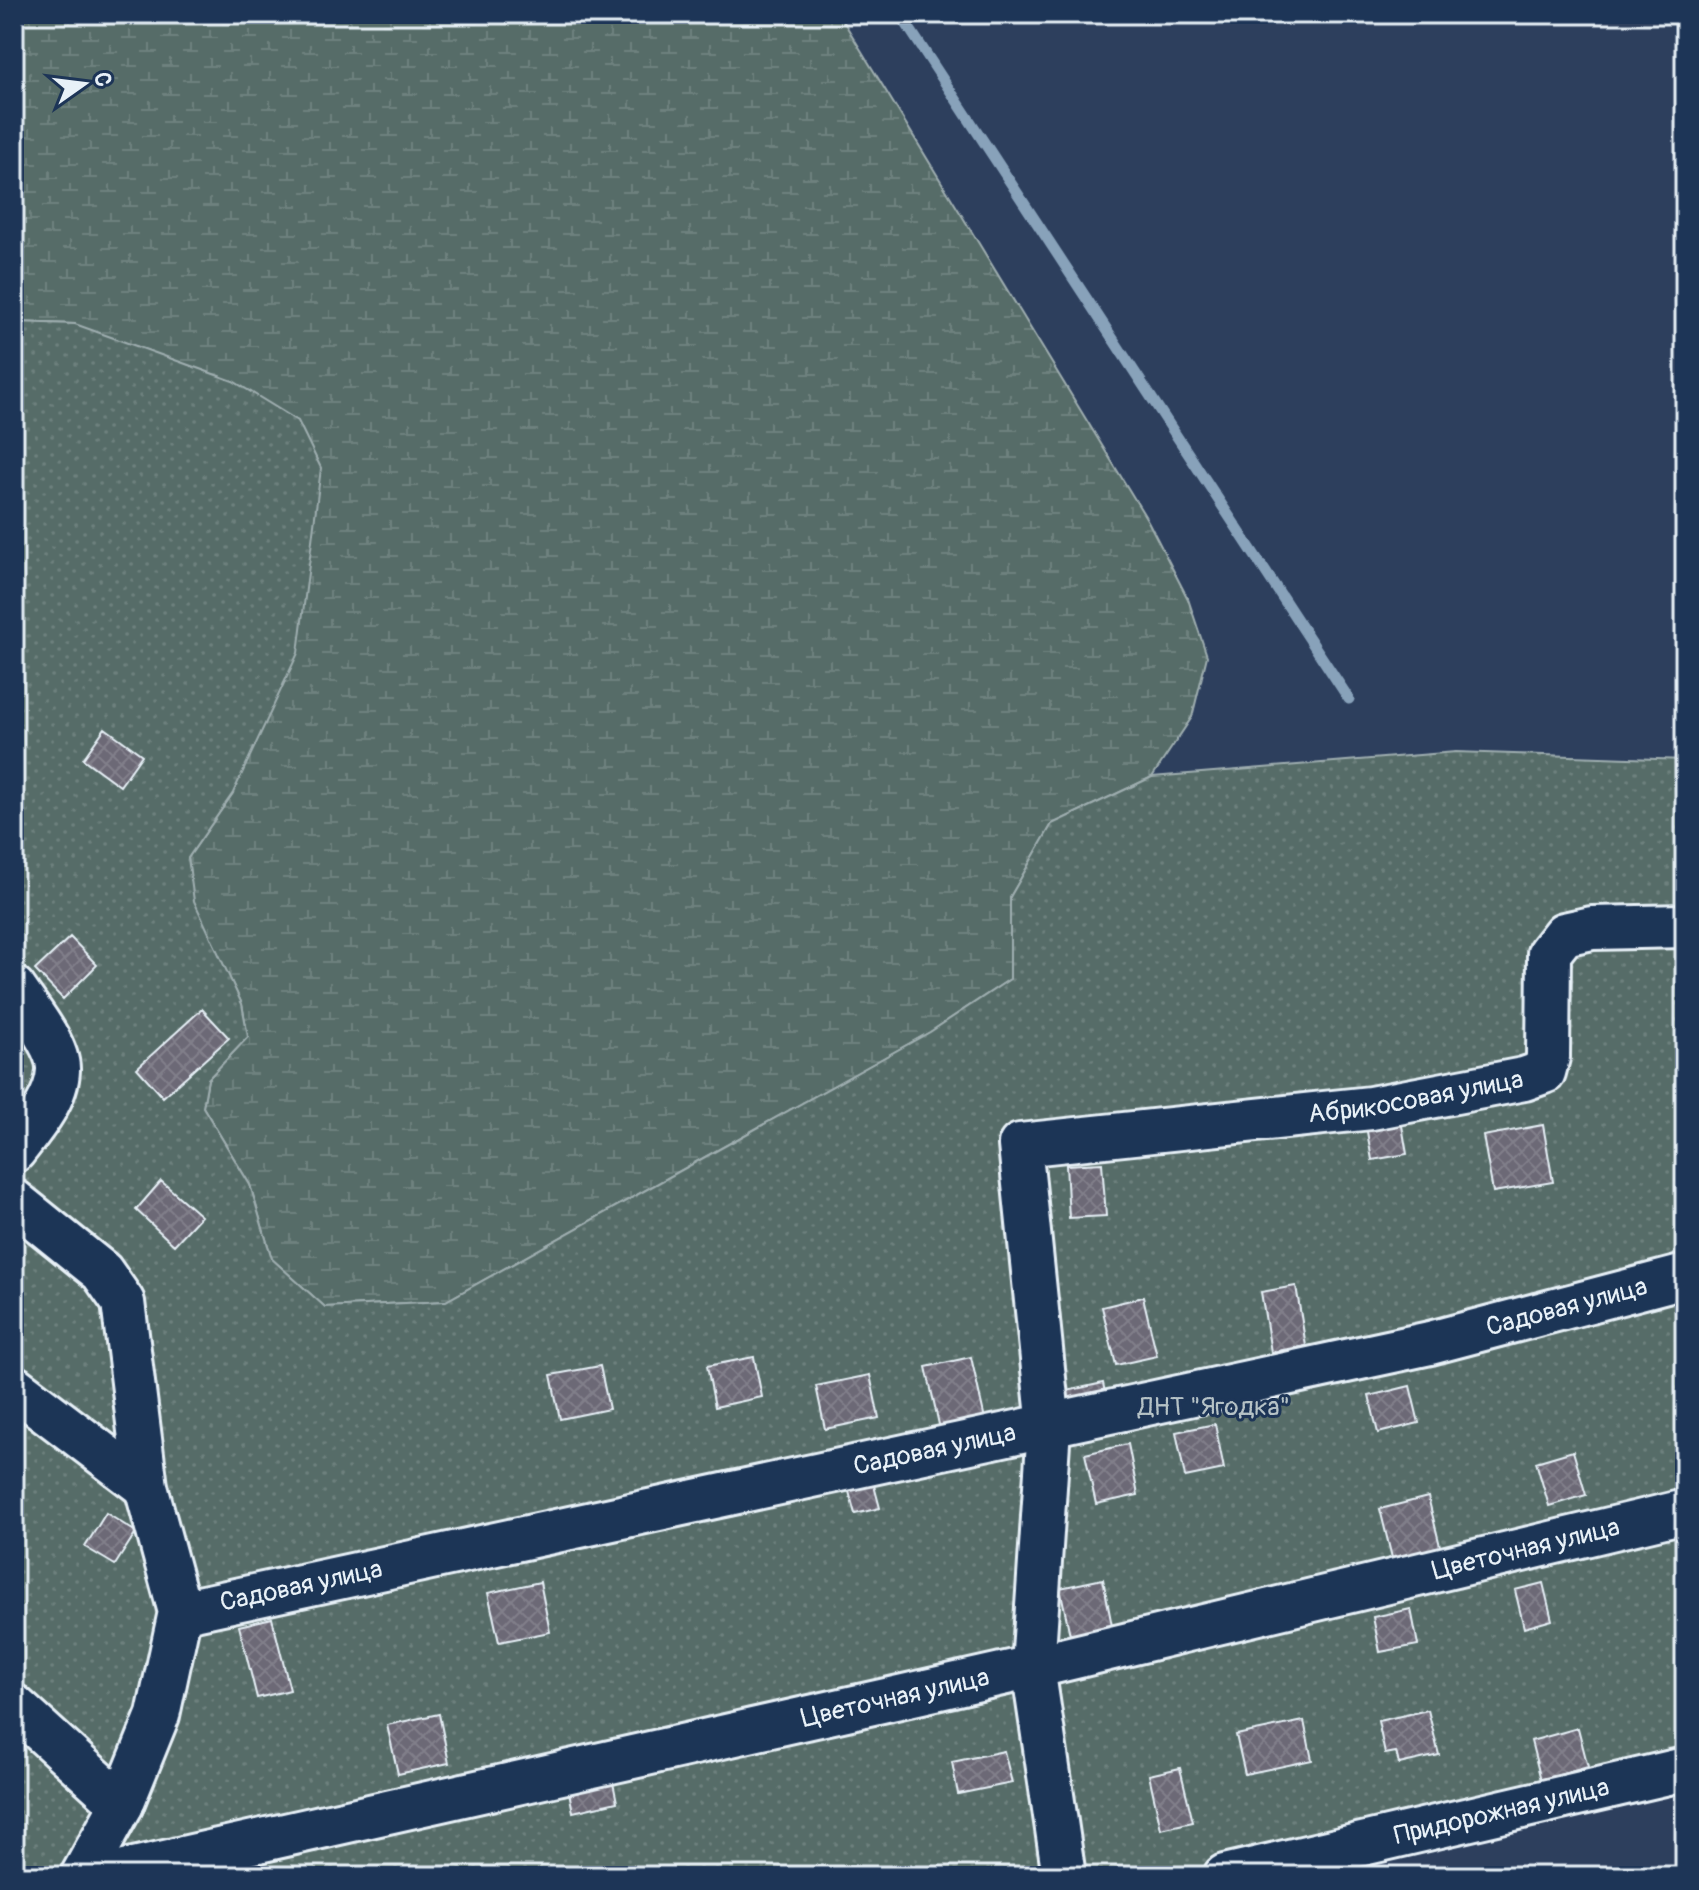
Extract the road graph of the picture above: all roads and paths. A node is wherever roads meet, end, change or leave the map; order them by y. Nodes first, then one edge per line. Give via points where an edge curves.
1 (1685, 926) edge
2 (14, 988) edge
3 (14, 1151) edge
4 (14, 1201) edge
5 (1685, 1276) edge
6 (14, 1387) edge
7 (1049, 1427) junction
8 (146, 1487) junction
9 (1685, 1511) edge
10 (180, 1612) junction
11 (1033, 1667) junction
12 (14, 1706) edge
13 (1685, 1769) edge
14 (122, 1804) junction
15 (82, 1876) edge
16 (103, 1876) edge
17 (1064, 1876) edge
18 (1225, 1876) edge

1 - 7 street, Абрикосовая улица via 1592,928 1564,934 1549,953 1544,1072 1524,1079 1371,1108 1020,1145
2 - 3 street via 50,1042 59,1068 54,1089
4 - 8 street via 102,1272 123,1302
5 - 7 street, Садовая улица via 1430,1343
6 - 8 street
7 - 10 street, Садовая улица
7 - 11 street
8 - 10 street
9 - 11 street, Цветочная улица
10 - 14 street via 158,1715
11 - 16 street, Цветочная улица
11 - 17 street
12 - 14 street
13 - 18 street, Придорожная улица
14 - 15 street

